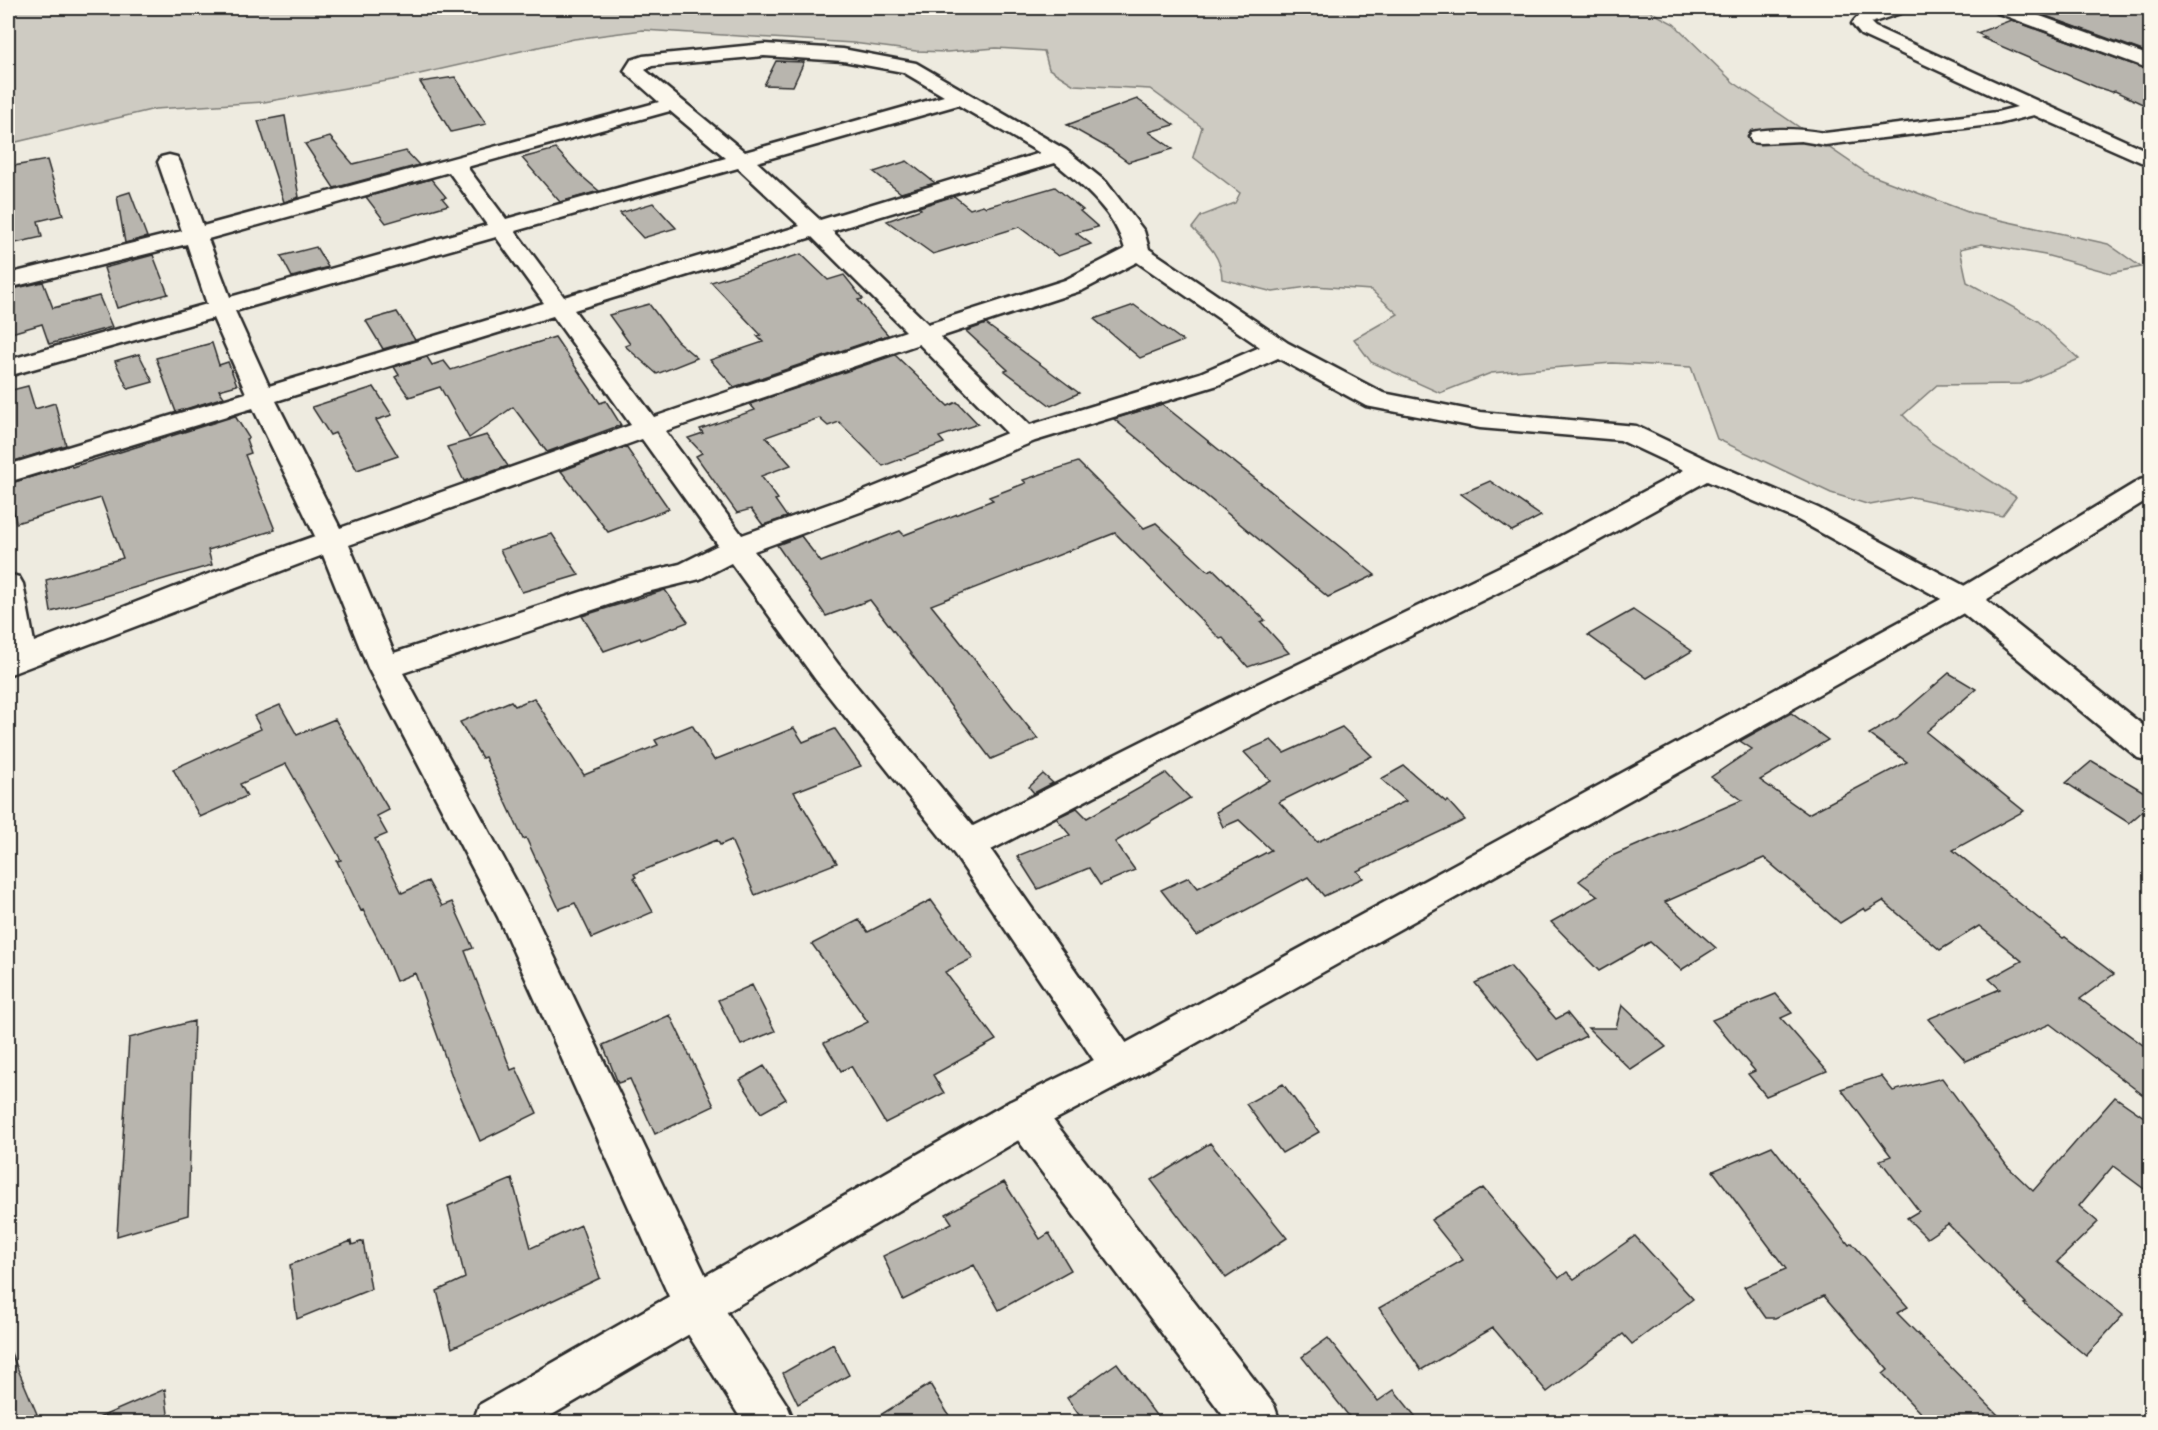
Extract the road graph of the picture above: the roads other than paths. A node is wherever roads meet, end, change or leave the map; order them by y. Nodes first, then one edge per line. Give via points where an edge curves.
1 (1897, 8) edge
2 (2002, 8) edge
3 (2151, 63) edge
4 (963, 97) junction
5 (673, 104) junction
6 (2036, 108) junction
7 (1760, 137) dead end
8 (1058, 155) junction
9 (742, 160) junction
10 (2151, 160) edge
11 (169, 162) dead end
12 (454, 164) junction
13 (816, 228) junction
14 (500, 229) junction
15 (195, 235) junction
16 (1138, 252) junction
17 (8, 281) edge
18 (557, 306) junction
19 (221, 307) junction
20 (923, 334) junction
21 (1279, 348) junction
22 (8, 368) edge
23 (260, 396) junction
24 (648, 429) junction
25 (1025, 435) junction
26 (1706, 470) junction
27 (8, 474) edge
28 (2151, 486) edge
29 (332, 541) junction
30 (737, 547) junction
31 (8, 584) edge
32 (1965, 598) junction
33 (14, 661) edge
34 (384, 668) junction
35 (2151, 749) edge
36 (968, 845) junction
37 (1120, 1066) junction
38 (1024, 1115) junction
39 (697, 1307) junction
40 (495, 1422) edge
41 (770, 1422) edge
42 (1257, 1422) edge

1 - 6 street via 1860,24
2 - 3 street
4 - 5 street via 909,67 843,55 764,50 638,64 634,71
4 - 8 street
4 - 9 street
5 - 9 street
5 - 12 street
6 - 7 street via 1998,118 1825,139 1801,135
6 - 10 street
8 - 13 street
8 - 16 street via 1098,187 1132,231
9 - 13 street
9 - 14 street
11 - 15 street
12 - 14 street
12 - 15 street
13 - 18 street
13 - 20 street
14 - 18 street
14 - 19 street
15 - 17 street
15 - 19 street
16 - 20 street via 1074,285
16 - 21 street
18 - 23 street
18 - 24 street
19 - 22 street
19 - 23 street
20 - 24 street
20 - 25 street
21 - 25 street via 1209,380
21 - 26 street via 1375,400 1480,420 1626,432
23 - 27 street
23 - 29 street
24 - 29 street
24 - 30 street
25 - 30 street via 864,501
26 - 32 street via 1808,514
26 - 36 street via 1549,555
28 - 32 street
29 - 33 street
29 - 34 street
30 - 34 street via 689,572 641,583
30 - 36 street via 827,672
31 - 33 street
32 - 35 street
32 - 37 street
34 - 39 street via 516,916
36 - 37 street
37 - 38 street
38 - 39 street
38 - 42 street
39 - 40 street
39 - 41 street

